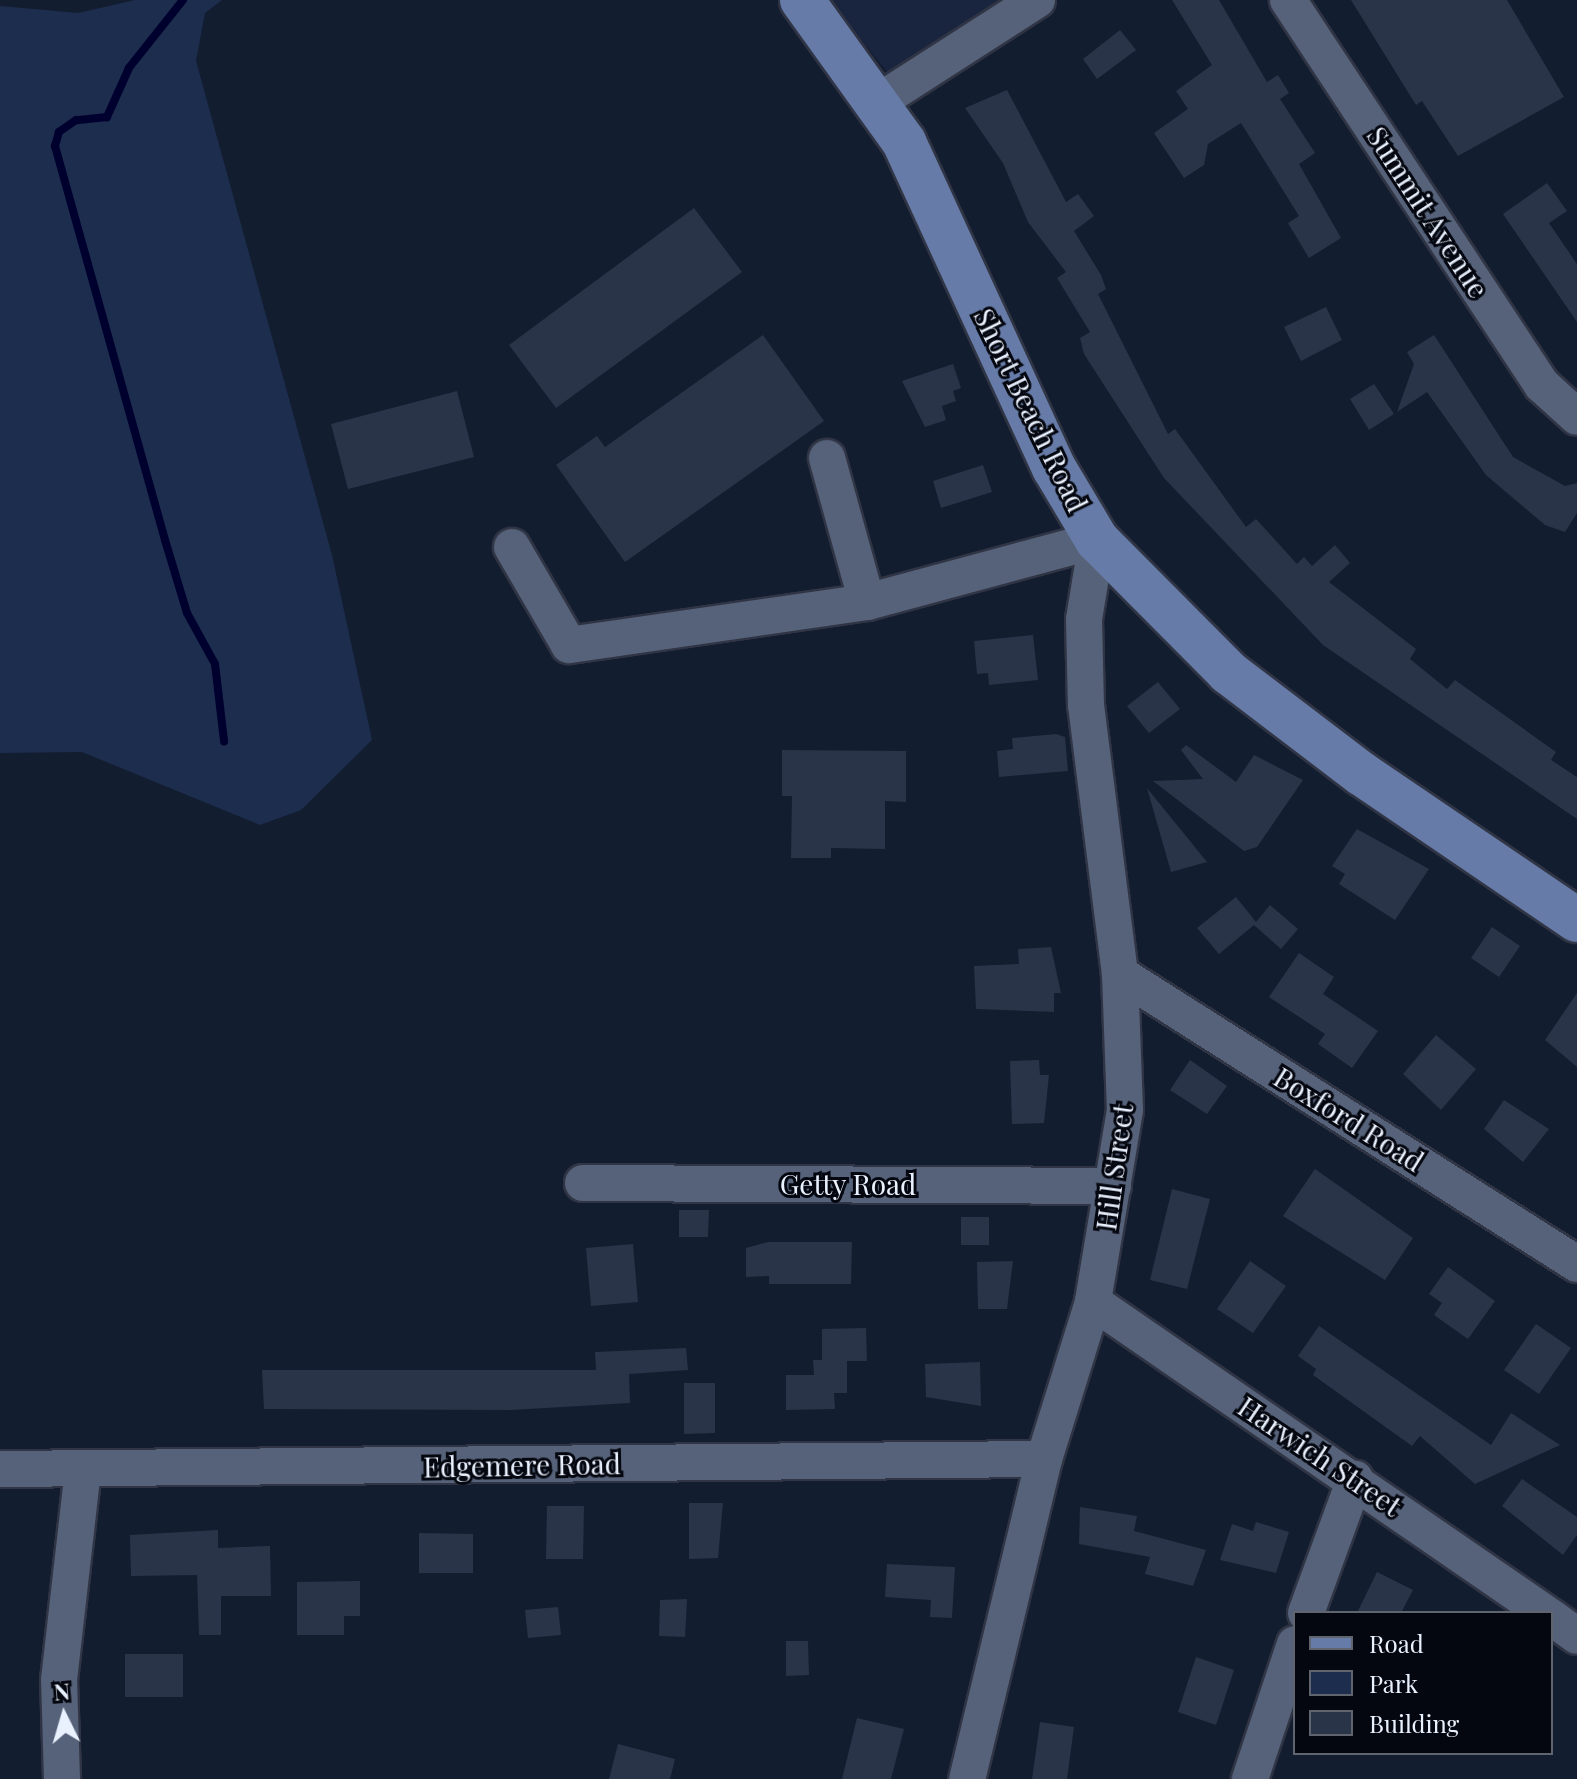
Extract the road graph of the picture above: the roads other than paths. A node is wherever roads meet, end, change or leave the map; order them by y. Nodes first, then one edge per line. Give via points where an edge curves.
1 (802, 0) edge
2 (1037, 0) edge
3 (1288, 0) edge
4 (878, 102) junction
5 (1577, 417) edge
6 (827, 458) dead end
7 (1097, 540) junction
8 (512, 547) dead end
9 (867, 602) junction
10 (1577, 920) edge
11 (1120, 974) junction
12 (583, 1183) dead end
13 (1113, 1186) junction
14 (1577, 1264) edge
15 (1093, 1302) junction
16 (1044, 1459) junction
17 (0, 1469) edge
18 (83, 1470) junction
19 (1355, 1479) junction
20 (1307, 1611) edge
21 (1542, 1611) edge
22 (1553, 1618) edge
23 (1577, 1636) edge
24 (1293, 1650) edge
25 (62, 1779) edge
26 (967, 1779) edge
27 (1250, 1779) edge

1 - 4 main road, Short Beach Road
2 - 4 street
3 - 5 street, Summit Avenue via 1542,385
4 - 7 main road, Short Beach Road via 923,180 1054,468
6 - 9 street
7 - 9 street
7 - 10 main road, Short Beach Road via 1228,672 1362,774
7 - 11 street, Hill Street via 1084,619 1086,705
8 - 9 street via 569,645
11 - 13 street, Hill Street via 1125,1110
11 - 14 street, Boxford Road
12 - 13 street, Getty Road
13 - 15 street, Hill Street
15 - 16 street, Hill Street
15 - 19 street, Harwich Street
16 - 18 street, Edgemere Road
16 - 26 street, Hill Street
17 - 18 street, Edgemere Road
18 - 25 street via 59,1680
19 - 20 street
19 - 21 street, Harwich Street
22 - 23 street
24 - 27 street

